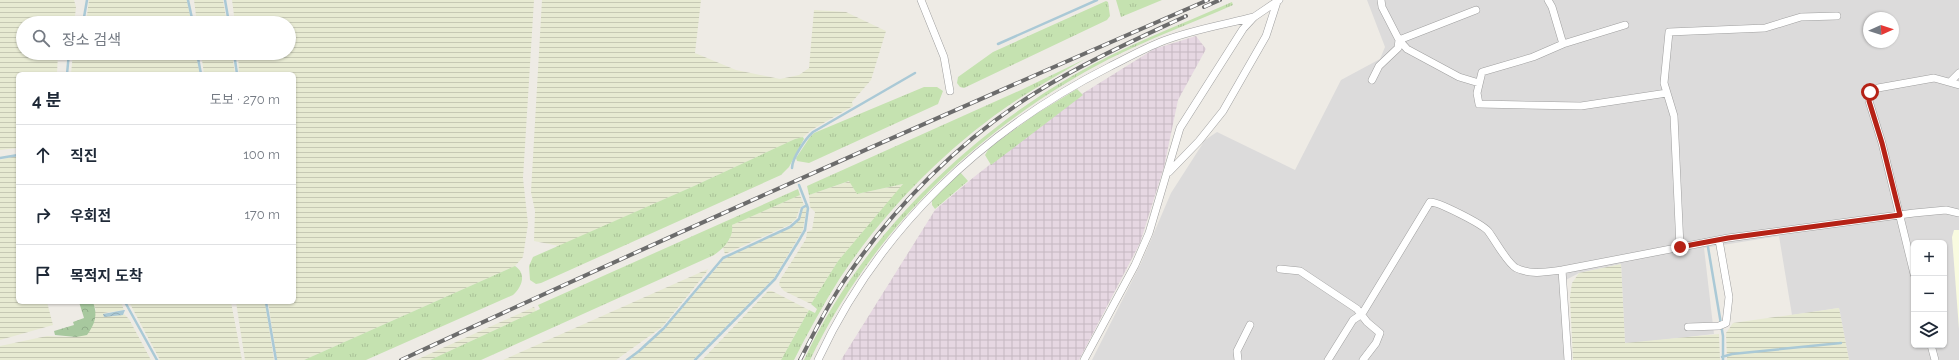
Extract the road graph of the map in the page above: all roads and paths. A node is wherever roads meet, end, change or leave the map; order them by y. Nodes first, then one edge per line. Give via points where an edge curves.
1 (921, 0) edge
2 (1381, 0) edge
3 (1548, 0) edge
4 (1278, 1) edge
5 (1476, 10) dead end
6 (1837, 16) dead end
7 (1254, 17) junction
8 (1625, 25) dead end
9 (1400, 40) junction
10 (1563, 44) junction
11 (1959, 73) edge
12 (1372, 80) dead end
13 (1950, 82) junction
14 (1479, 83) junction
15 (1959, 85) edge
16 (950, 91) dead end
17 (1667, 93) junction
18 (1168, 173) junction
19 (1959, 213) edge
20 (1900, 215) junction
21 (1719, 240) junction
22 (1680, 247) junction
23 (1911, 261) edge
24 (1280, 269) dead end
25 (1562, 270) junction
26 (1362, 314) junction
27 (1250, 325) dead end
28 (1688, 327) dead end
29 (1932, 348) edge
30 (818, 360) edge
31 (1084, 360) edge
32 (1238, 360) edge
33 (1328, 360) edge
34 (1363, 360) edge
35 (1568, 360) edge
36 (1935, 360) edge

1 - 16 street via 944,57
2 - 9 street via 1382,7
3 - 10 street
4 - 7 street
4 - 18 street via 1266,36 1223,111
5 - 9 street
6 - 17 street via 1801,17 1765,28 1669,32 1664,83
7 - 18 street via 1243,29 1180,128
7 - 30 street via 1164,41 1116,64 1051,99 970,158 919,207 897,234 857,291
8 - 10 street
9 - 12 street via 1398,48 1379,66
9 - 14 street via 1407,49 1452,74
10 - 14 street via 1533,57 1482,72
11 - 13 street
13 - 15 street
13 - 20 street via 1934,78 1913,80 1870,92 1869,101
14 - 17 street via 1479,104 1489,106 1581,106
17 - 22 street via 1674,116
18 - 31 street via 1135,265
19 - 20 street via 1946,210
20 - 21 street
20 - 23 street
21 - 22 street
21 - 28 street via 1729,297 1726,323
22 - 25 street
24 - 26 street via 1300,271
25 - 26 street via 1526,272 1514,267 1487,230 1430,202
25 - 35 street
26 - 33 street via 1353,320
26 - 34 street via 1380,333
27 - 32 street via 1237,352
29 - 36 street

